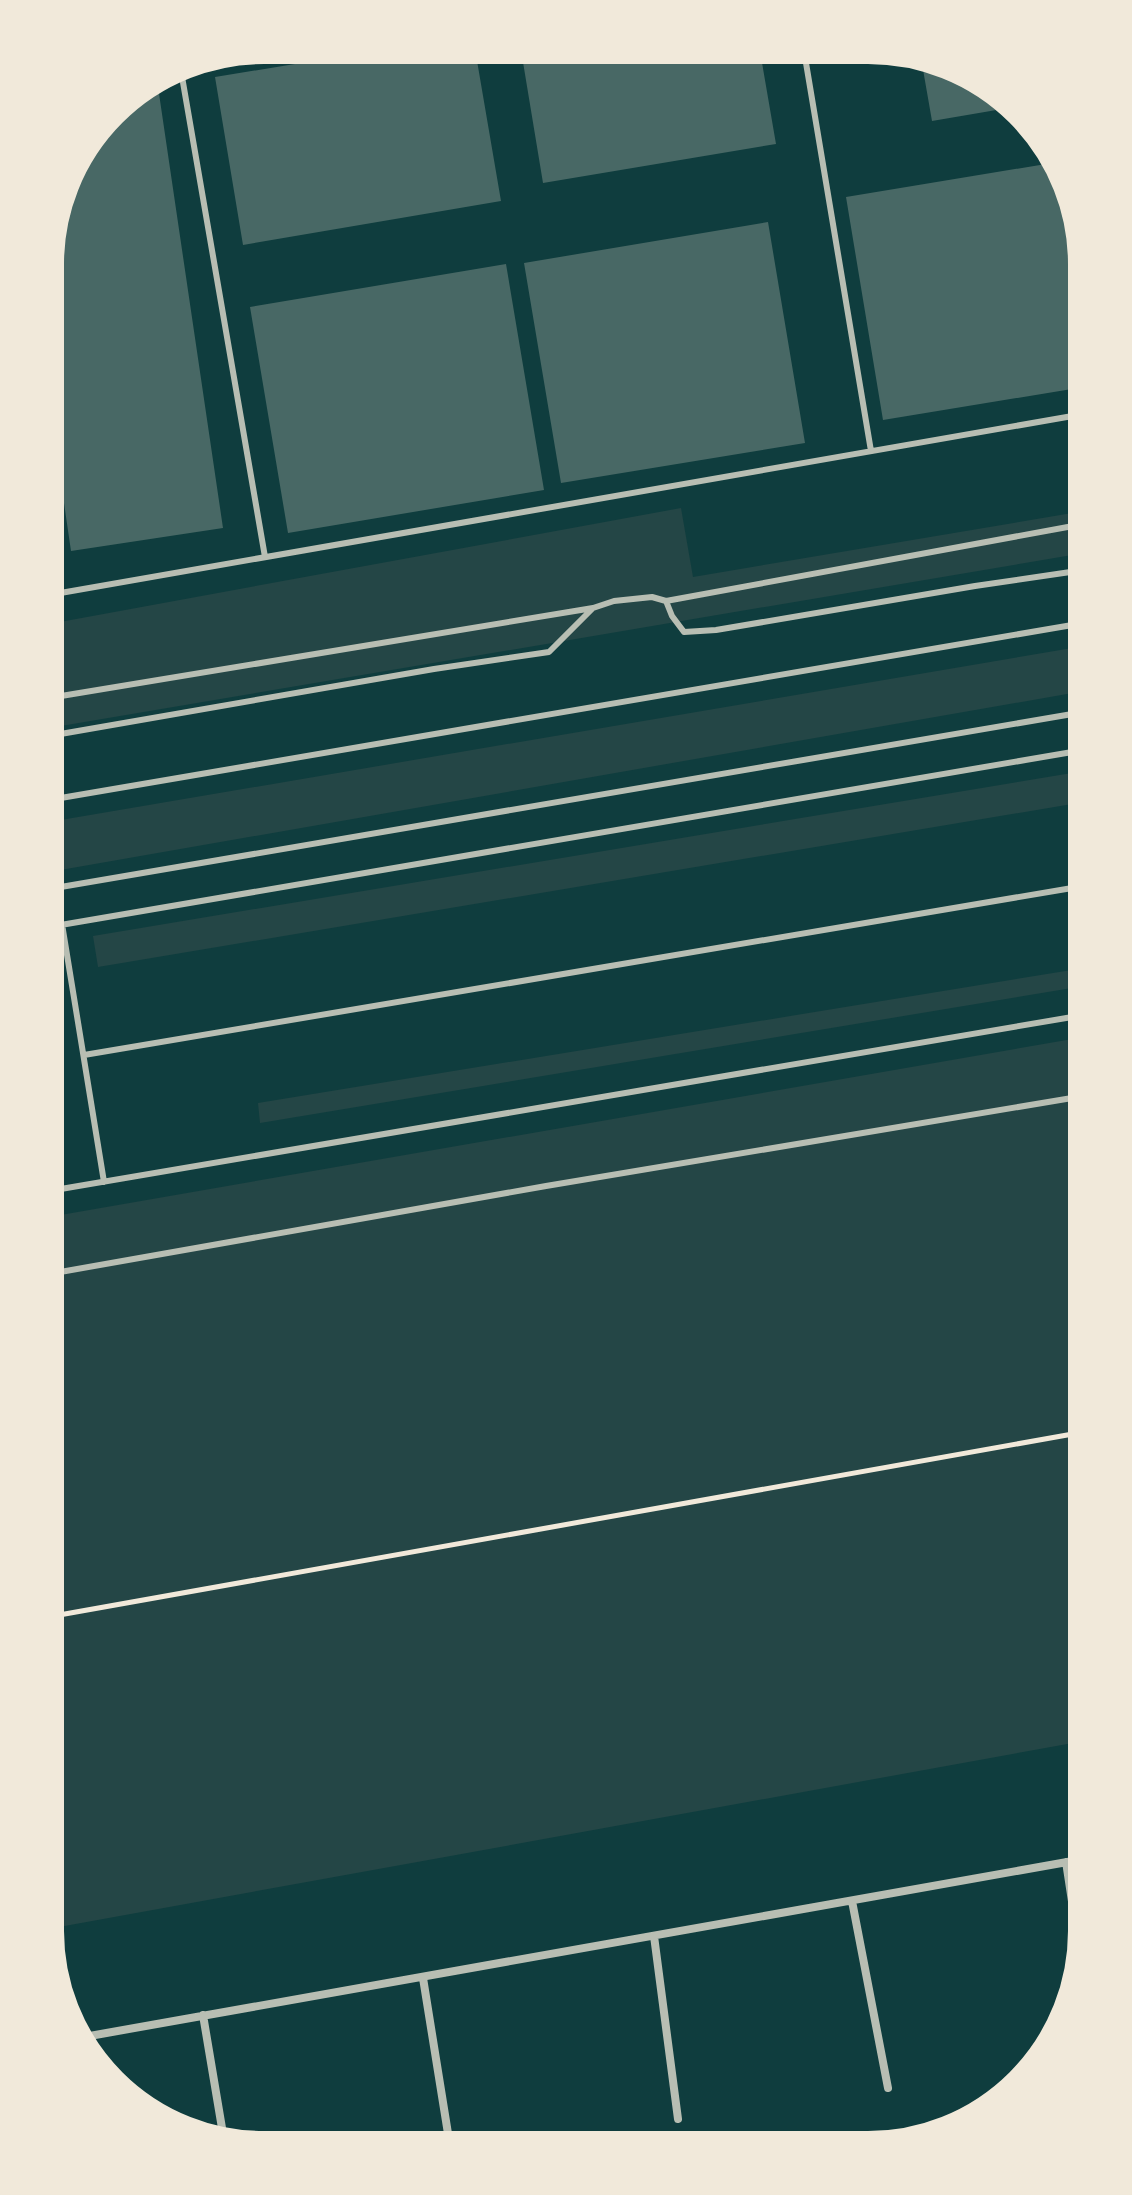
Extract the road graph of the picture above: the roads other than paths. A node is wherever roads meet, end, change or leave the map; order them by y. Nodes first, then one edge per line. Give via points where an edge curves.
1 (806, 62) edge
2 (182, 79) edge
3 (1070, 416) edge
4 (871, 451) junction
5 (1070, 527) edge
6 (265, 557) junction
7 (1070, 572) edge
8 (62, 593) edge
9 (666, 601) junction
10 (593, 608) junction
11 (1070, 625) edge
12 (62, 696) edge
13 (1070, 714) edge
14 (62, 734) edge
15 (1070, 752) edge
16 (62, 798) edge
17 (62, 887) edge
18 (1070, 888) edge
19 (62, 924) joint
20 (1070, 1017) edge
21 (84, 1055) junction
22 (1070, 1098) edge
23 (104, 1182) junction
24 (62, 1189) edge
25 (62, 1272) edge
26 (1070, 1861) edge
27 (1066, 1862) junction
28 (1070, 1888) edge
29 (852, 1901) junction
30 (654, 1936) junction
31 (423, 1978) junction
32 (203, 2015) junction
33 (92, 2036) edge
34 (888, 2088) dead end
35 (678, 2119) dead end
36 (222, 2128) edge
37 (448, 2133) edge

1 - 4 lane
2 - 6 lane
3 - 4 lane
4 - 6 lane
5 - 9 lane
6 - 8 lane
7 - 9 lane via 716,630 684,632
9 - 10 lane via 652,597
10 - 12 lane
10 - 14 lane via 549,652
11 - 16 lane
13 - 17 lane
15 - 19 lane
18 - 21 lane
19 - 21 lane
20 - 23 lane
21 - 23 lane
22 - 25 lane
23 - 24 lane
26 - 27 street
27 - 28 street
27 - 29 street
29 - 30 street
29 - 34 street
30 - 31 street
30 - 35 street
31 - 32 street
31 - 37 street
32 - 33 street
32 - 36 street

